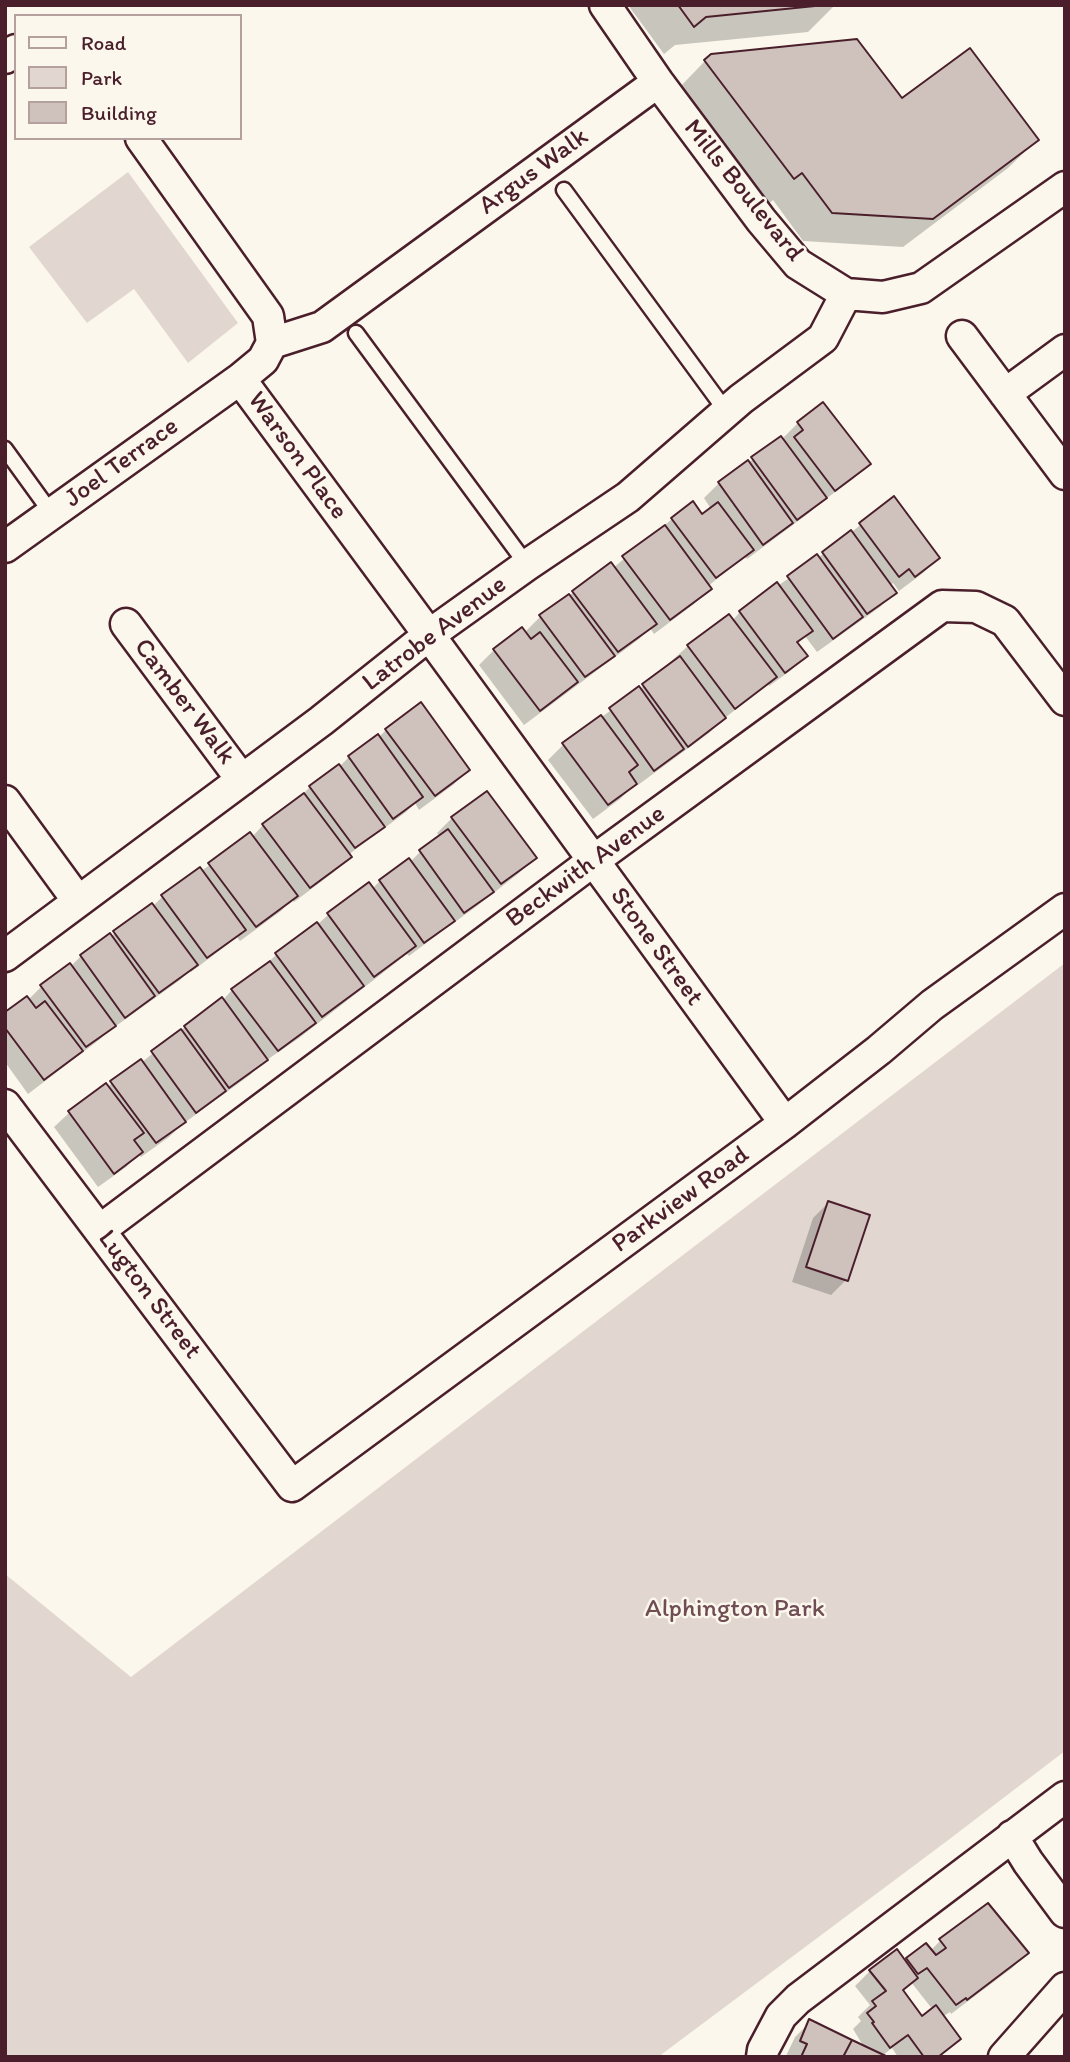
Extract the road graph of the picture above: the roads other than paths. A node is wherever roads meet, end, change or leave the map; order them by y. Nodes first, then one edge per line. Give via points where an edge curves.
1 (605, 5) edge
2 (631, 97) junction
3 (142, 140) edge
4 (1065, 187) edge
5 (564, 190) dead end
6 (846, 294) junction
7 (356, 333) dead end
8 (962, 336) dead end
9 (272, 343) junction
10 (1065, 350) edge
11 (240, 379) junction
12 (1005, 394) junction
13 (726, 411) junction
14 (5, 449) edge
15 (1065, 474) edge
16 (52, 514) junction
17 (5, 547) edge
18 (527, 565) junction
19 (125, 624) dead end
20 (429, 635) junction
21 (1065, 700) edge
22 (242, 780) junction
23 (5, 801) edge
24 (593, 861) junction
25 (78, 901) junction
26 (1065, 909) edge
27 (5, 956) edge
28 (5, 1105) edge
29 (785, 1124) junction
30 (100, 1230) junction
31 (292, 1486) joint
32 (1065, 1797) edge
33 (1012, 1836) junction
34 (1065, 1912) edge
35 (1065, 1988) edge
36 (762, 2057) edge
37 (1004, 2057) edge

1 - 2 street, Mills Boulevard
2 - 6 street, Mills Boulevard via 761,220 797,264
2 - 9 street, Argus Walk via 322,327
3 - 9 street via 268,316
4 - 6 street, Mills Boulevard via 921,288 883,297
5 - 13 lane
6 - 13 street, Latrobe Avenue via 823,338
7 - 18 lane
8 - 12 street
9 - 11 street, Warson Place via 263,360
10 - 12 street
11 - 16 street, Joel Terrace
11 - 20 street, Warson Place
12 - 15 street
13 - 18 street, Latrobe Avenue via 628,496
14 - 16 lane
16 - 17 street, Joel Terrace
18 - 20 street, Latrobe Avenue
19 - 22 street, Camber Walk
20 - 22 street, Latrobe Avenue
20 - 24 street, Stone Street
21 - 24 street, Beckwith Avenue via 1005,621 976,607 943,606
22 - 25 street, Latrobe Avenue
23 - 25 street
24 - 29 street, Stone Street
24 - 30 street, Beckwith Avenue
25 - 27 street, Latrobe Avenue
26 - 29 street, Parkview Road via 932,1006
28 - 30 street, Lugton Street
29 - 31 street, Parkview Road
30 - 31 street, Lugton Street
32 - 33 street
33 - 34 street
33 - 36 street via 798,1999 781,2017
35 - 37 street

